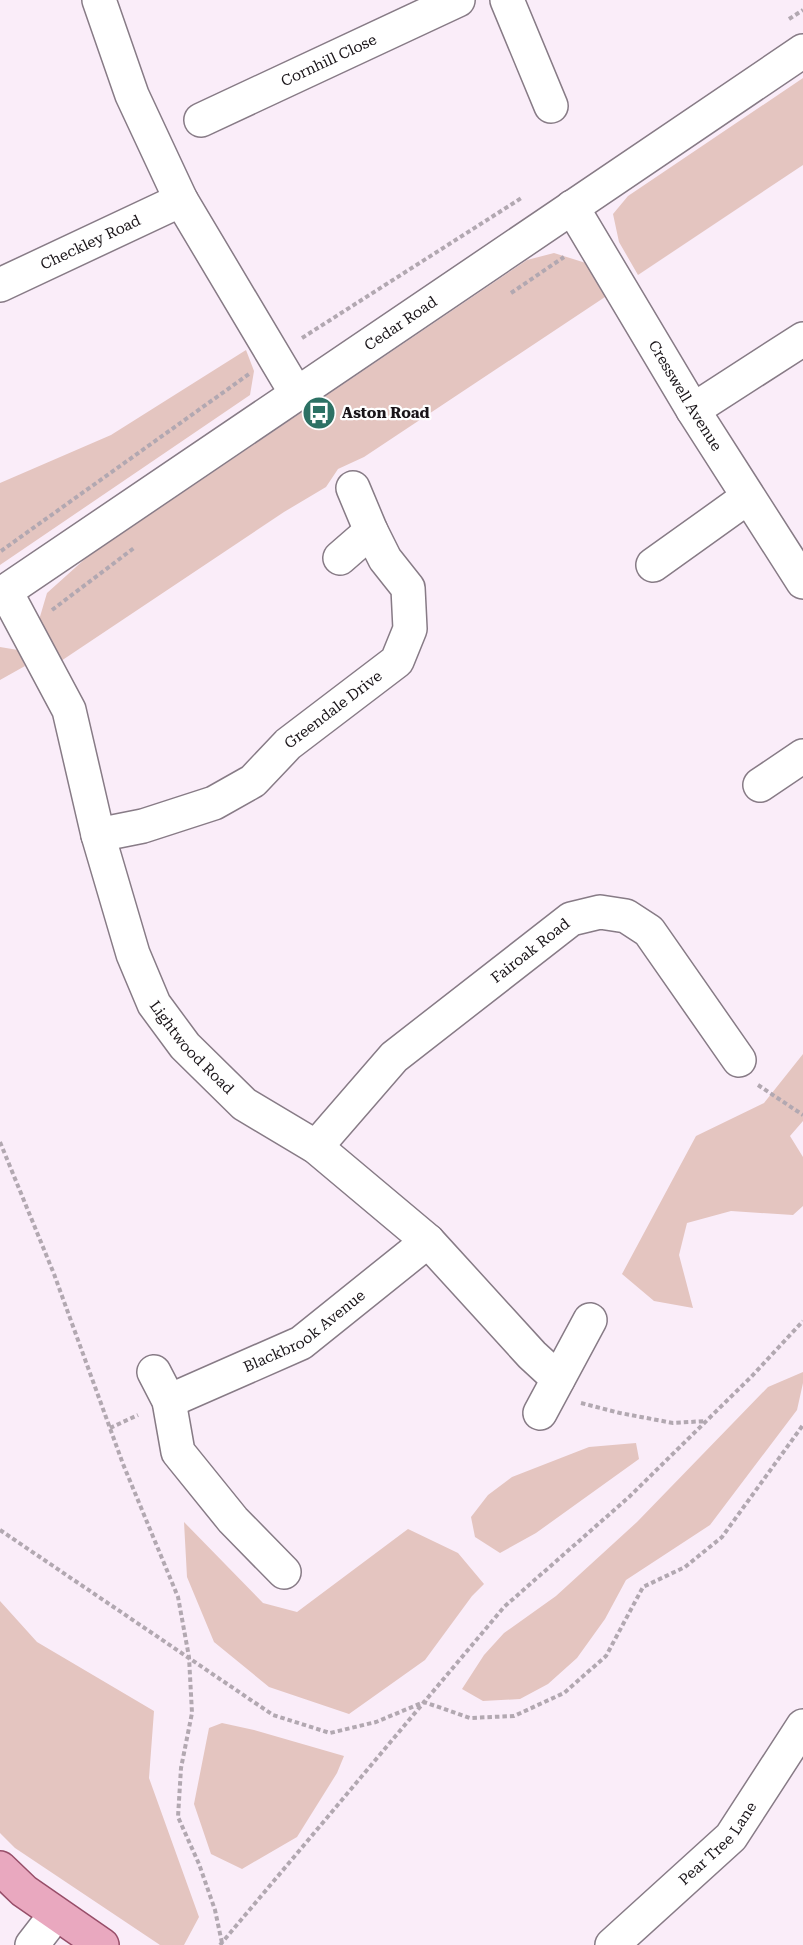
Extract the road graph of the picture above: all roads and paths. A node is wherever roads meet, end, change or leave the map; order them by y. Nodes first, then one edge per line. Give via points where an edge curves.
1 (99, 0) edge
2 (458, 0) edge
3 (507, 0) edge
4 (803, 10) edge
5 (783, 23) dead end
6 (803, 51) edge
7 (551, 106) dead end
8 (201, 120) dead end
9 (530, 193) dead end
10 (181, 200) junction
11 (572, 207) junction
12 (0, 285) edge
13 (803, 339) edge
14 (274, 356) junction
15 (296, 393) junction
16 (693, 410) junction
17 (353, 488) dead end
18 (748, 497) junction
19 (371, 531) junction
20 (793, 547) edge
21 (0, 551) edge
22 (340, 558) dead end
23 (653, 566) dead end
24 (803, 582) edge
25 (3, 594) edge
26 (803, 756) edge
27 (760, 785) dead end
28 (98, 835) junction
29 (740, 1060) joint
30 (803, 1115) edge
31 (0, 1142) edge
32 (316, 1147) junction
33 (428, 1241) junction
34 (590, 1320) dead end
35 (803, 1321) edge
36 (154, 1372) dead end
37 (558, 1379) junction
38 (169, 1401) junction
39 (540, 1413) dead end
40 (706, 1421) junction
41 (803, 1425) edge
42 (0, 1530) edge
43 (284, 1572) dead end
44 (189, 1657) junction
45 (424, 1702) junction
46 (803, 1726) edge
47 (0, 1868) edge
48 (57, 1914) junction
49 (221, 1944) edge
50 (32, 1945) edge
51 (102, 1945) edge
52 (612, 1945) edge

1 - 10 street via 132,94
2 - 8 street, Cornhill Close
3 - 7 street
4 - 5 path
6 - 11 street, Cedar Road
9 - 14 path
10 - 12 street, Checkley Road
10 - 14 street
11 - 15 street, Cedar Road
11 - 16 street, Cresswell Avenue
13 - 16 street
14 - 15 street
14 - 21 path
15 - 25 street, Cedar Road
16 - 18 street, Cresswell Avenue
17 - 19 street, Greendale Drive
18 - 20 street, Cresswell Avenue
18 - 23 street
19 - 22 street
19 - 28 street, Greendale Drive via 408,588 411,629 397,661 288,744 253,781 214,803 142,826
20 - 24 street, Cresswell Avenue
25 - 28 street, Lightwood Road via 69,710
26 - 27 street
28 - 32 street, Lightwood Road via 133,954 154,1004 185,1046 244,1104
29 - 30 path via 760,1088
29 - 32 street, Fairoak Road via 649,931 626,915 600,912 571,919 394,1057
31 - 44 path via 178,1597
32 - 33 street, Lightwood Road
33 - 37 street, Lightwood Road
33 - 38 street, Blackbrook Avenue via 301,1343
34 - 37 street
35 - 40 path
36 - 38 street
37 - 39 street
37 - 40 path via 574,1401 673,1423
38 - 43 street via 178,1452 233,1520
40 - 45 path via 629,1497 504,1607
41 - 45 path via 722,1537 685,1567 642,1587 606,1656 564,1693 514,1716 470,1718
42 - 44 path
44 - 45 path via 273,1715 330,1733 376,1722
44 - 49 path via 192,1713 181,1768 178,1817 215,1910
45 - 49 path
46 - 52 street, Pear Tree Lane via 731,1837
47 - 48 main road
48 - 50 street
48 - 51 main road

